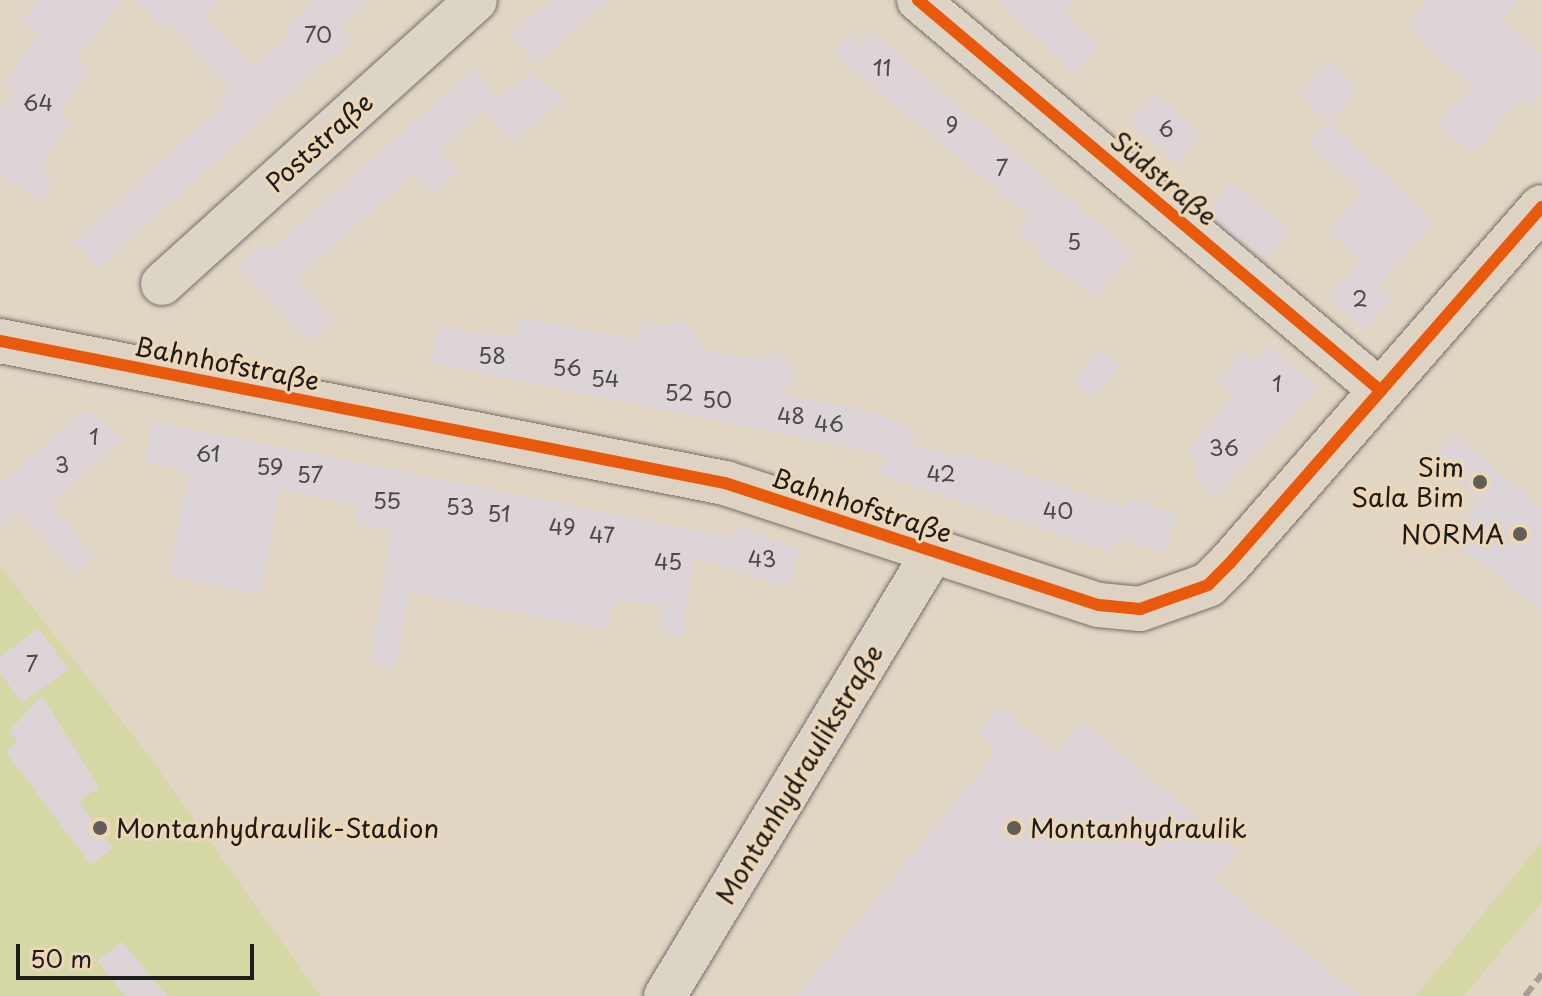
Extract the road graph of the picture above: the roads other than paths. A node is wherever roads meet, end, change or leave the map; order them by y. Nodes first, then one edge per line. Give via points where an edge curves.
1 (476, 0) edge
2 (918, 0) edge
3 (1542, 207) edge
4 (162, 284) dead end
5 (0, 341) edge
6 (1381, 391) junction
7 (933, 552) junction
8 (665, 996) edge

1 - 4 street, Poststraße
2 - 6 street, Südstraße
3 - 6 main road, Bahnhofstraße
5 - 7 main road, Bahnhofstraße via 725,483
6 - 7 main road, Bahnhofstraße via 1230,563 1176,601 1140,609 1099,605
7 - 8 street, Montanhydraulikstraße

